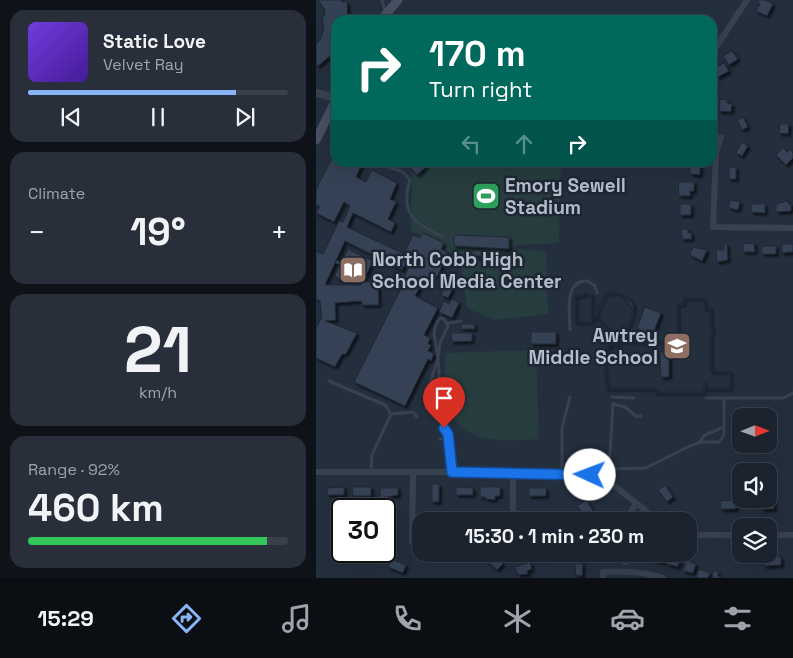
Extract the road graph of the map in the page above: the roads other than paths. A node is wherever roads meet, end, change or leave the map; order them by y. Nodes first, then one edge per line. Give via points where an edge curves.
1 (382, 0) edge
2 (398, 0) edge
3 (747, 0) edge
4 (383, 15) edge
5 (385, 15) edge
6 (717, 47) edge
7 (316, 93) edge
8 (331, 98) edge
9 (331, 109) edge
10 (721, 137) dead end
11 (316, 140) edge
12 (717, 150) edge
13 (389, 167) edge
14 (716, 167) edge
15 (793, 228) edge
16 (442, 236) dead end
17 (596, 293) dead end
18 (461, 321) dead end
19 (448, 323) junction
20 (570, 330) dead end
21 (438, 358) junction
22 (329, 380) dead end
23 (426, 389) junction
24 (793, 393) edge
25 (570, 397) dead end
26 (612, 397) dead end
27 (634, 398) dead end
28 (706, 398) dead end
29 (724, 398) junction
30 (425, 399) dead end
31 (392, 414) junction
32 (641, 416) dead end
33 (417, 417) dead end
34 (724, 427) junction
35 (444, 428) dead end
36 (440, 439) dead end
37 (448, 439) junction
38 (699, 443) junction
39 (610, 469) junction
40 (316, 472) edge
41 (371, 472) junction
42 (412, 472) junction
43 (452, 472) junction
44 (513, 472) junction
45 (598, 473) junction
46 (562, 474) junction
47 (636, 503) junction
48 (412, 512) edge
49 (513, 512) edge
50 (630, 512) edge
51 (648, 512) edge
52 (697, 535) edge
53 (732, 535) edge
54 (777, 535) edge
55 (793, 535) edge
56 (603, 578) edge
57 (663, 578) edge

1 - 4 lane
2 - 5 main road
3 - 6 street
7 - 8 street
9 - 11 main road
10 - 12 street
13 - 16 lane via 403,172 410,180 406,191 407,207 414,222
14 - 15 street via 714,227
17 - 20 lane via 595,286 588,281 578,282 572,287
18 - 19 lane
19 - 21 lane
19 - 21 lane via 440,318 434,331
21 - 23 lane
21 - 23 lane via 439,382
22 - 31 lane via 385,405
23 - 30 lane
24 - 29 lane via 783,398
25 - 46 lane via 563,420
26 - 27 lane
28 - 29 lane
29 - 34 lane
31 - 33 lane via 413,412
31 - 41 lane via 372,456
32 - 39 lane via 612,404
34 - 38 lane via 705,435
34 - 38 lane via 719,442
35 - 37 lane
36 - 37 lane
37 - 43 lane
38 - 39 lane via 646,468
39 - 45 lane
40 - 41 street
41 - 42 street
42 - 43 street
42 - 48 street
43 - 44 street
44 - 46 street
44 - 49 street
45 - 46 street
45 - 47 street
47 - 50 street
47 - 51 street
52 - 53 street
54 - 55 street
56 - 57 street via 603,572 621,571

